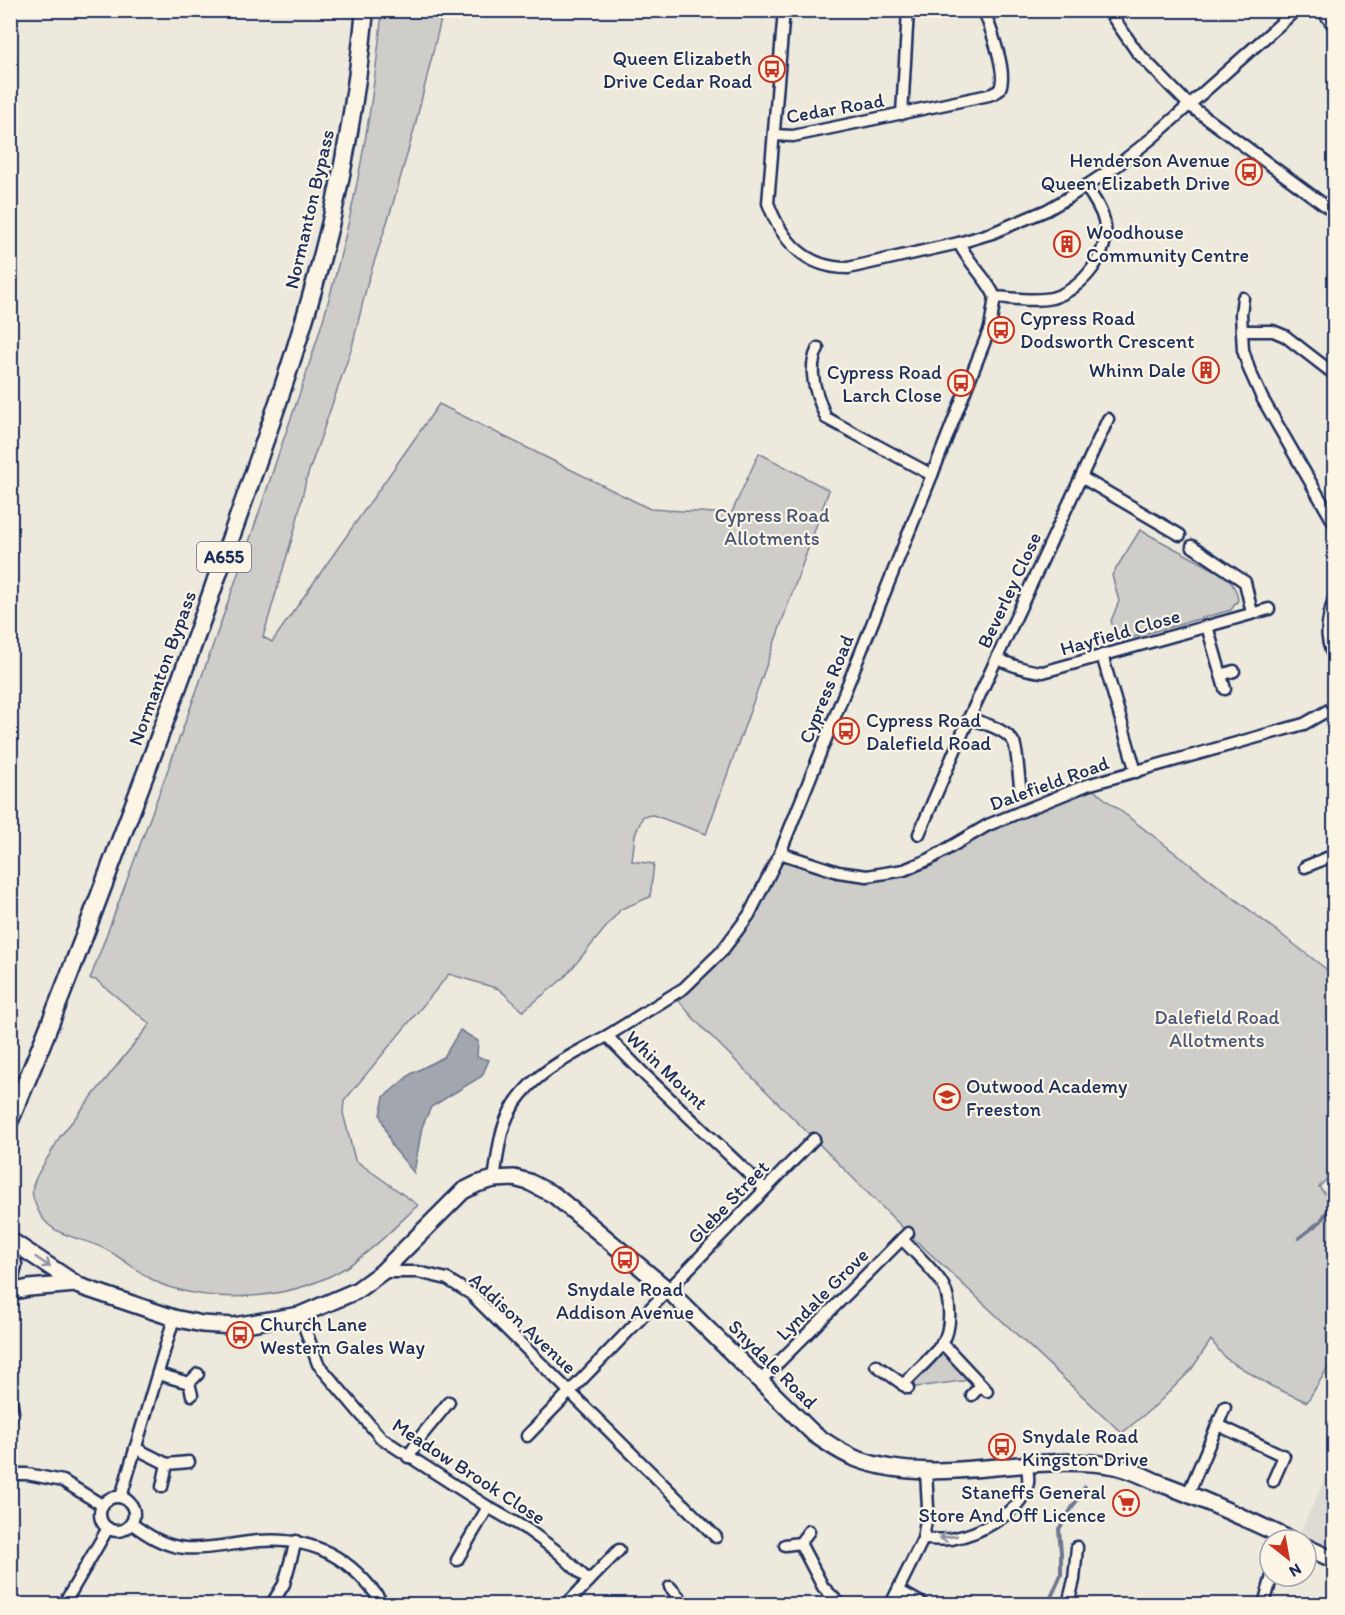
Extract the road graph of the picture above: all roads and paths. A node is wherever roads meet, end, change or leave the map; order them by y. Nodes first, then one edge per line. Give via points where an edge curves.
1 (365, 10) edge
2 (784, 10) edge
3 (908, 10) edge
4 (984, 10) edge
5 (1108, 10) edge
6 (1296, 10) edge
7 (1322, 10) edge
8 (1283, 14) edge
9 (1335, 26) edge
10 (1189, 105) junction
11 (902, 114) junction
12 (774, 135) junction
13 (1086, 187) junction
14 (1335, 212) edge
15 (959, 243) junction
16 (996, 297) junction
17 (1243, 298) dead end
18 (1242, 331) junction
19 (819, 348) dead end
20 (1335, 374) edge
21 (1108, 418) dead end
22 (932, 474) junction
23 (1081, 477) junction
24 (1335, 523) edge
25 (1180, 535) dead end
26 (1192, 546) dead end
27 (1335, 598) edge
28 (1269, 609) dead end
29 (1252, 614) junction
30 (1208, 626) junction
31 (1102, 655) junction
32 (1335, 657) edge
33 (998, 659) junction
34 (1234, 671) dead end
35 (1221, 675) junction
36 (1225, 689) dead end
37 (1335, 706) edge
38 (969, 718) junction
39 (1136, 772) junction
40 (1021, 790) dead end
41 (919, 834) dead end
42 (780, 852) junction
43 (1335, 855) edge
44 (1305, 867) dead end
45 (607, 1036) junction
46 (10, 1120) edge
47 (814, 1139) dead end
48 (494, 1179) junction
49 (765, 1189) junction
50 (10, 1240) edge
51 (10, 1250) edge
52 (382, 1272) junction
53 (10, 1279) edge
54 (76, 1284) junction
55 (668, 1290) junction
56 (10, 1292) edge
57 (300, 1315) junction
58 (174, 1318) junction
59 (942, 1343) junction
60 (876, 1365) dead end
61 (158, 1374) junction
62 (198, 1374) dead end
63 (760, 1381) junction
64 (189, 1383) junction
65 (570, 1390) junction
66 (10, 1393) edge
67 (192, 1395) dead end
68 (972, 1395) dead end
69 (449, 1402) dead end
70 (1225, 1407) dead end
71 (10, 1419) edge
72 (1218, 1425) junction
73 (526, 1436) dead end
74 (135, 1448) junction
75 (408, 1457) junction
76 (189, 1462) dead end
77 (167, 1464) junction
78 (1027, 1464) junction
79 (926, 1471) junction
80 (10, 1474) edge
81 (1273, 1480) dead end
82 (162, 1487) dead end
83 (1188, 1494) junction
84 (121, 1497) junction
85 (102, 1505) junction
86 (488, 1507) junction
87 (131, 1523) junction
88 (108, 1528) junction
89 (1263, 1528) edge
90 (809, 1531) dead end
91 (716, 1536) dead end
92 (923, 1539) junction
93 (296, 1541) junction
94 (800, 1543) junction
95 (785, 1545) dead end
96 (1077, 1547) dead end
97 (619, 1550) dead end
98 (1318, 1552) edge
99 (456, 1560) dead end
100 (1335, 1560) edge
101 (589, 1581) junction
102 (670, 1587) dead end
103 (1269, 1588) edge
104 (898, 1590) junction
105 (10, 1602) edge
106 (271, 1604) edge
107 (15, 1605) edge
108 (64, 1605) edge
109 (383, 1605) edge
110 (567, 1605) edge
111 (685, 1605) edge
112 (840, 1605) edge
113 (891, 1605) edge
114 (923, 1605) edge
115 (1068, 1605) edge
116 (1264, 1605) edge

1 - 46 main road, Normanton Bypass / A655 via 345,156 324,252 299,336 198,632 83,942
2 - 12 street
3 - 11 street, Cedar Road
4 - 11 street, Cedar Road via 1002,69 998,91
5 - 10 street via 1137,52
6 - 8 street
7 - 9 street
8 - 10 street
10 - 13 street
10 - 14 street
11 - 12 street, Cedar Road via 793,136
12 - 15 street via 768,203 783,235 803,255 833,268 848,268
13 - 15 street via 1025,220
13 - 16 street via 1104,221 1098,259 1086,277 1070,291 1050,298
15 - 16 street
16 - 22 street, Cypress Road via 990,328
17 - 18 street
18 - 20 street via 1273,331 1285,336
18 - 24 street via 1243,350 1258,388
19 - 22 street via 814,356 813,379 826,418
21 - 23 street, Beverley Close
22 - 42 street, Cypress Road
23 - 25 street
23 - 33 street, Beverley Close
26 - 29 street via 1245,582
27 - 32 street via 1327,632
28 - 29 street, Hayfield Close
29 - 30 street, Hayfield Close
30 - 31 street, Hayfield Close
30 - 35 street
31 - 33 street, Hayfield Close via 1043,672 1016,668
31 - 39 street
33 - 38 street, Beverley Close
34 - 35 street
35 - 36 street
37 - 39 street, Dalefield Road via 1304,724
38 - 40 street via 1007,735 1014,744
38 - 41 street, Beverley Close
39 - 42 street, Dalefield Road via 1087,785 1011,814 904,870 867,876 838,872
42 - 45 street, Cypress Road via 749,915 722,951 674,996
43 - 44 street
45 - 48 street, Whin Mount via 538,1077 522,1093 503,1128
45 - 49 street, Whin Mount
47 - 49 street, Glebe Street
48 - 52 street, Snydale Road via 463,1191
48 - 55 street, Snydale Road via 513,1178 554,1195
49 - 55 street, Glebe Street
50 -> 54 street
51 - 53 main road
52 - 57 street, Snydale Road via 356,1291
52 - 65 street, Addison Avenue via 418,1272 447,1279 471,1294
54 - 56 street
54 - 58 street, Snydale Road
55 - 63 street, Snydale Road
55 - 65 street, Addison Avenue
57 - 58 street, Snydale Road via 233,1326
57 - 75 street, Meadow Brook Close via 318,1364 370,1428
58 - 61 street
59 - 60 street via 906,1386
59 - 63 street, Lyndale Grove via 948,1320 943,1284 905,1236
59 - 68 street via 984,1388
61 - 64 street
61 - 74 street
62 - 64 street
63 - 79 street, Snydale Road via 814,1434 834,1447 857,1459 891,1468
64 - 67 street
65 - 73 street, Addison Avenue
65 - 91 street, Addison Avenue
66 - 71 street
69 - 75 street
70 - 72 street
72 - 81 street via 1284,1456
72 - 83 street
74 - 77 street
74 - 84 street
75 - 86 street, Meadow Brook Close
76 - 77 street
77 - 82 street
78 - 79 street, Snydale Road
78 - 83 street, Snydale Road via 1081,1462 1117,1467
78 -> 92 street via 1029,1481 1011,1512 952,1539
79 - 92 street via 928,1508
80 - 85 street via 63,1480
83 - 89 street, Snydale Road
84 - 85 street via 110,1498
84 - 87 street via 134,1511
85 - 88 street via 100,1518
86 - 99 street
86 - 101 street, Meadow Brook Close via 536,1535
87 - 88 street via 120,1530
87 - 93 street via 149,1536 183,1548
88 - 108 street
90 - 94 street
92 - 104 street
93 - 106 street via 284,1584
93 - 109 street via 319,1547 348,1565
94 - 95 street
94 - 112 street via 823,1587
96 - 115 street
97 - 101 street
98 - 100 street
101 - 110 street
102 - 111 street
103 - 116 street
104 - 113 street
104 - 114 street
105 - 107 street

